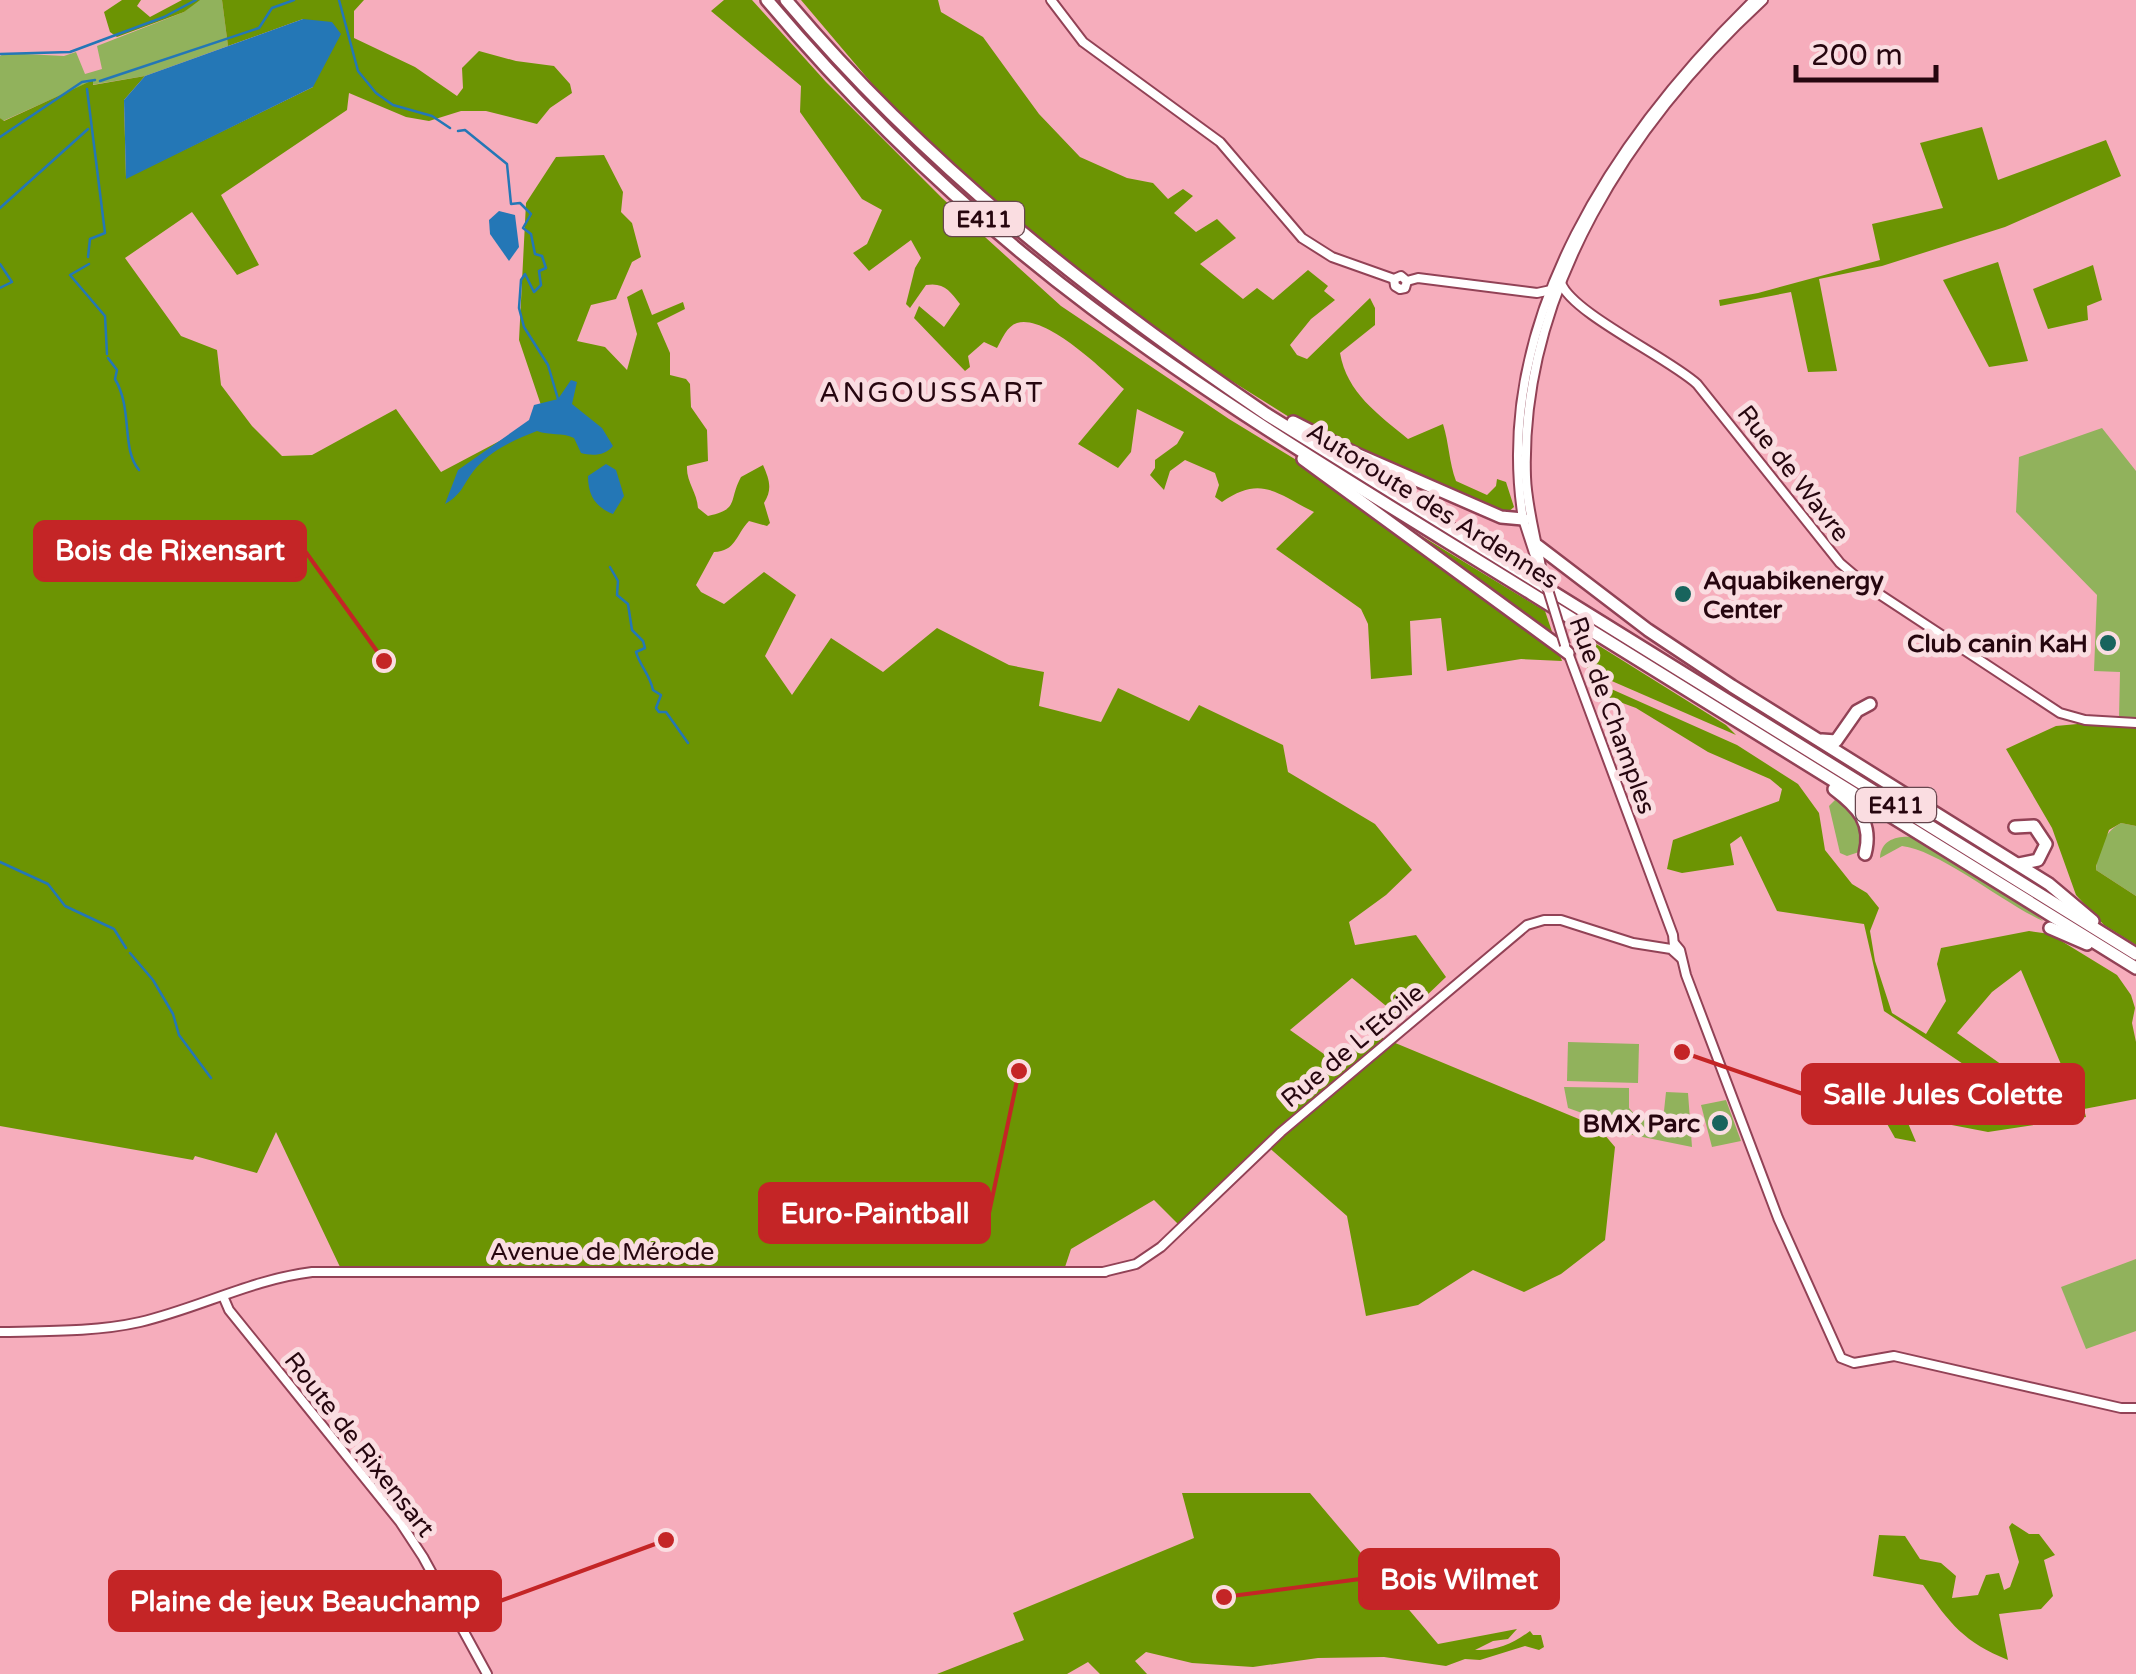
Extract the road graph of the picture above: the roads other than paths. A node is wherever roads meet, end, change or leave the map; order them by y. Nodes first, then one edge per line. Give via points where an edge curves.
1 (768, 0) edge
2 (1050, 0) edge
3 (1754, 0) edge
4 (1763, 0) edge
5 (789, 2) edge
6 (1734, 23) junction
7 (1717, 40) junction
8 (1561, 283) junction
9 (1554, 292) junction
10 (1538, 294) junction
11 (1572, 301) junction
12 (1548, 310) junction
13 (1266, 414) junction
14 (1288, 441) junction
15 (1523, 453) junction
16 (1521, 503) junction
17 (1507, 518) junction
18 (1523, 519) junction
19 (1544, 559) junction
20 (1567, 649) junction
21 (1680, 672) junction
22 (1870, 704) dead end
23 (2136, 723) edge
24 (1801, 730) junction
25 (1816, 738) junction
26 (1818, 772) junction
27 (2015, 827) dead end
28 (1865, 854) dead end
29 (2019, 864) junction
30 (2050, 928) dead end
31 (1668, 942) junction
32 (2107, 943) junction
33 (2136, 954) edge
34 (2136, 968) edge
35 (1061, 1272) joint
36 (222, 1296) junction
37 (0, 1332) edge
38 (2136, 1408) edge
39 (488, 1674) edge

1 - 14 highway, Autoroute des Ardennes / E411 via 904,146 1006,238 1150,350
2 - 10 street via 1083,42 1220,142 1302,238 1332,258 1394,280 1400,289 1418,278
3 - 6 street
4 - 6 street
5 - 13 highway, Autoroute des Ardennes / E411 via 914,137 1014,228 1141,328
6 - 7 street
7 - 8 street via 1625,160
7 - 9 street via 1667,91 1620,156 1585,216
8 - 9 street
8 - 11 street, Rue de Wavre
9 - 10 street
9 - 12 street
10 - 12 street
11 - 12 street
11 - 23 street, Rue de Wavre via 1696,384 1852,575 2037,700 2069,716
12 - 15 street
13 - 17 highway via 1281,415
13 - 21 highway, Autoroute des Ardennes / E411
14 - 20 highway
14 - 26 highway, Autoroute des Ardennes / E411
15 - 16 street
15 - 19 street
16 - 17 highway
16 - 18 street
17 - 18 highway
18 - 19 street
19 - 20 street, Rue de Champles, bridge
19 - 24 highway
20 - 31 street, Rue de Champles via 1668,923
21 - 24 highway via 1695,672
21 - 32 highway, Autoroute des Ardennes / E411
22 - 25 highway via 1836,741
24 - 25 highway
25 - 29 highway
26 - 28 highway via 1866,820
26 - 32 highway, Autoroute des Ardennes / E411
27 - 29 highway via 2034,826 2046,844 2038,860
29 - 32 highway via 2106,930
30 - 32 highway via 2078,941
31 - 35 street, Rue de L'Etoile via 1633,943 1562,920 1527,925 1285,1128 1160,1248 1136,1264 1105,1272
31 - 38 street, Rue de Champles via 1680,950 1778,1218 1841,1358 1854,1363 1894,1356
32 - 33 highway, Autoroute des Ardennes / E411
32 - 34 highway, Autoroute des Ardennes / E411
35 - 36 street, Avenue de Mérode via 312,1272
36 - 37 street, Avenue de Mérode via 119,1326
36 - 39 street, Route de Rixensart via 410,1536

